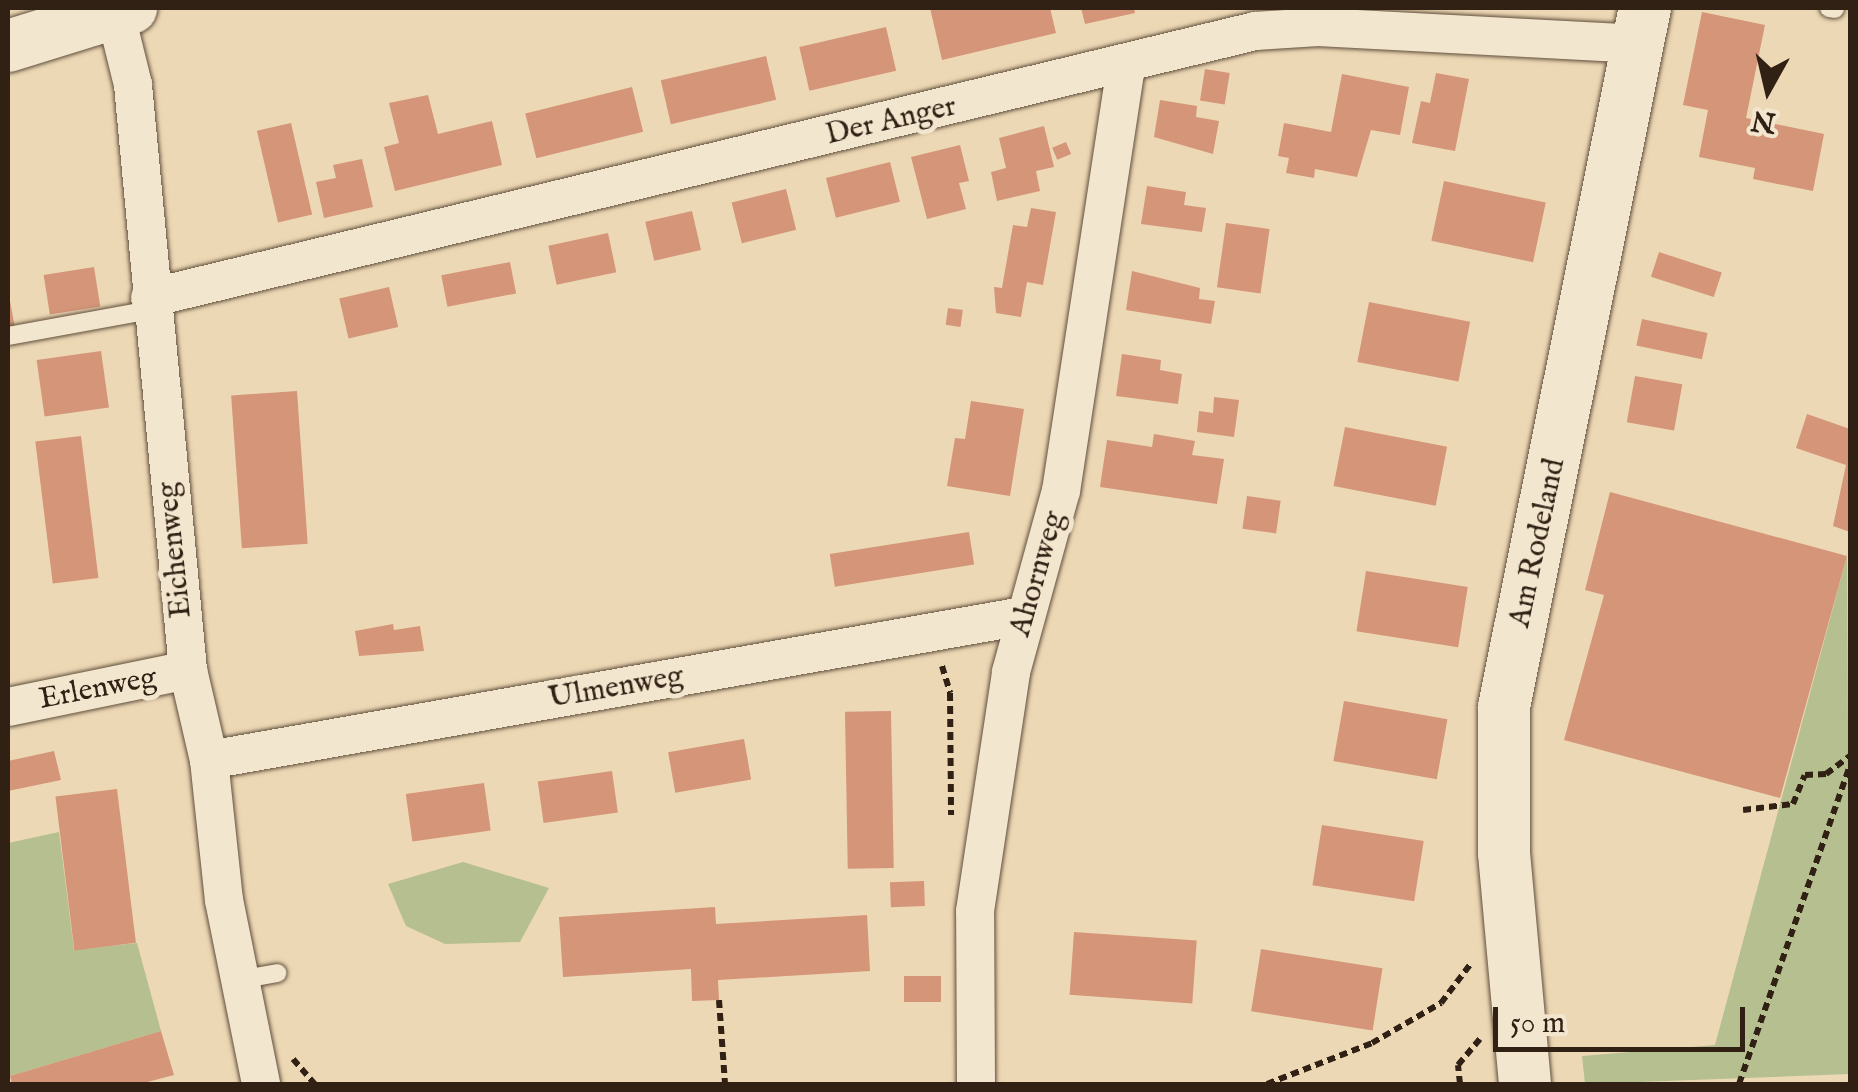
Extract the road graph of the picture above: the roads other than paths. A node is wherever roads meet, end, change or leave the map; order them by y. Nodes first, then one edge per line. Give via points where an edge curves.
1 (123, 10) edge
2 (1643, 26) edge
3 (8, 46) edge
4 (1126, 64) junction
5 (150, 304) junction
6 (8, 336) edge
7 (1023, 616) junction
8 (188, 670) junction
9 (8, 707) edge
10 (209, 760) junction
11 (278, 973) dead end
12 (238, 980) junction
13 (261, 1084) edge
14 (976, 1084) edge
15 (1519, 1084) edge

1 - 3 street
1 - 5 street, Eichenweg
2 - 4 street, Der Anger via 1255,31
2 - 15 street, Am Rodeland via 1504,708 1504,853
4 - 5 street, Der Anger
4 - 7 street, Ahornweg via 1061,491
5 - 6 lane
5 - 8 street, Eichenweg
7 - 10 street, Ulmenweg
7 - 14 street, Ahornweg via 974,911
8 - 9 street, Erlenweg
8 - 10 street, Eichenweg
10 - 12 street, Eichenweg
11 - 12 lane
12 - 13 street, Eichenweg

